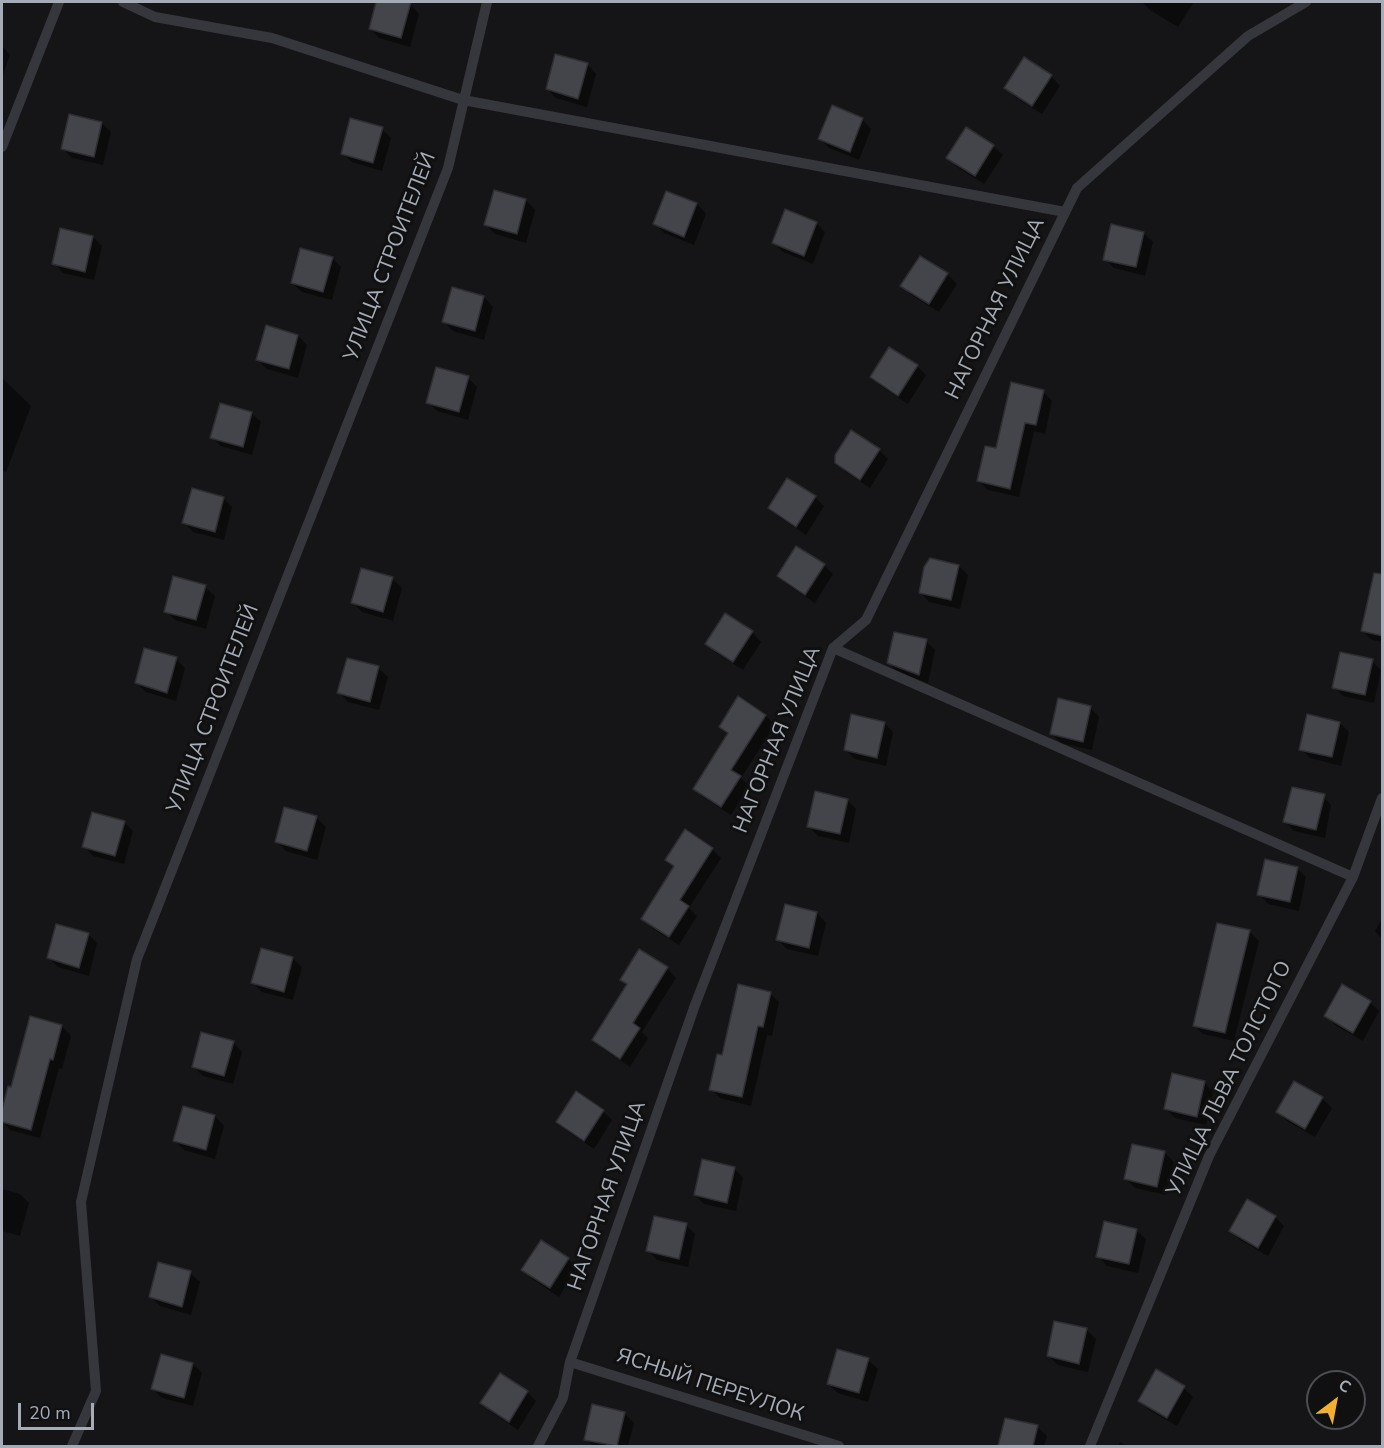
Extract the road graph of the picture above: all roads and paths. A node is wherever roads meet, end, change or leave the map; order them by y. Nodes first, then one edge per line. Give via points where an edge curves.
1 (59, 2) edge
2 (123, 2) edge
3 (487, 2) edge
4 (1306, 2) edge
5 (463, 100) junction
6 (2, 147) edge
7 (1065, 212) junction
8 (833, 648) junction
9 (1383, 798) edge
10 (1353, 877) junction
11 (570, 1362) junction
12 (72, 1446) edge
13 (538, 1446) edge
14 (839, 1446) edge
15 (1090, 1446) edge

1 - 6 lane
2 - 5 lane via 155,18 272,38
3 - 5 lane, УЛИЦА СТРОИТЕЛЕЙ
4 - 7 lane, НАГОРНАЯ УЛИЦА via 1248,36 1077,188
5 - 7 lane
5 - 12 lane, УЛИЦА СТРОИТЕЛЕЙ via 448,168 137,959 81,1202 96,1390
7 - 8 lane, НАГОРНАЯ УЛИЦА via 866,620
8 - 10 lane
8 - 11 lane, НАГОРНАЯ УЛИЦА via 695,1005
9 - 10 lane, УЛИЦА ЛЬВА ТОЛСТОГО
10 - 15 lane, УЛИЦА ЛЬВА ТОЛСТОГО via 1209,1156
11 - 13 lane, НАГОРНАЯ УЛИЦА via 563,1398
11 - 14 lane, ЯСНЫЙ ПЕРЕУЛОК

